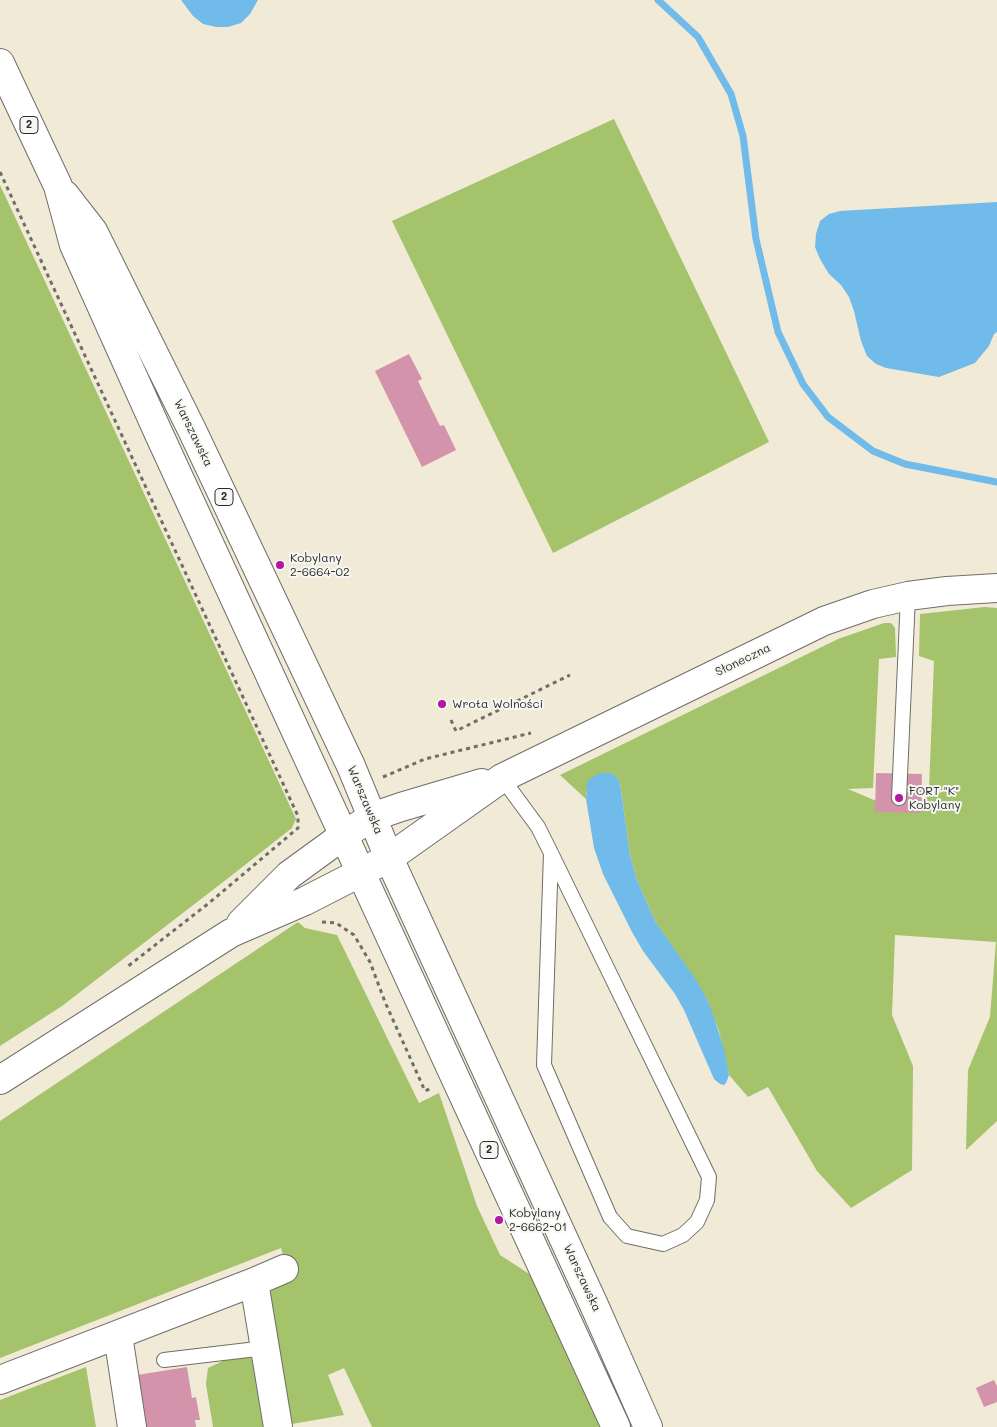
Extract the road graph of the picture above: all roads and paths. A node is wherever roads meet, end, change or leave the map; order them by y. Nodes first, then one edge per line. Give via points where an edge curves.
1 (0, 63) edge
2 (0, 172) edge
3 (58, 186) junction
4 (997, 588) edge
5 (908, 596) junction
6 (570, 674) dead end
7 (451, 720) dead end
8 (540, 731) dead end
9 (376, 775) dead end
10 (502, 778) junction
11 (899, 798) dead end
12 (372, 818) junction
13 (344, 835) junction
14 (272, 850) junction
15 (551, 853) junction
16 (390, 858) junction
17 (362, 873) junction
18 (289, 875) junction
19 (305, 901) junction
20 (231, 933) junction
21 (123, 969) dead end
22 (0, 1080) edge
23 (433, 1087) dead end
24 (284, 1269) dead end
25 (254, 1282) junction
26 (118, 1335) junction
27 (265, 1348) junction
28 (164, 1360) dead end
29 (0, 1380) edge
30 (132, 1427) edge
31 (278, 1427) edge
32 (616, 1427) edge
33 (648, 1427) edge

1 - 3 main road, Warszawska / 2
2 - 14 path via 298,816 298,828
3 - 12 main road, Warszawska / 2 via 93,231 192,430 351,766
3 - 13 main road, Warszawska / 2 via 74,245
4 - 5 main road, Słoneczna
5 - 10 main road, Słoneczna via 872,604 824,621
5 - 11 lane
6 - 7 path via 456,731
8 - 9 path via 425,758 382,777
10 - 12 main road, Słoneczna
10 - 15 lane via 538,827
10 - 16 main road, Słoneczna
12 - 13 main road, Słoneczna
12 - 16 main road, Warszawska / 2
13 - 17 main road, Warszawska / 2
13 - 18 main road, Słoneczna
14 - 18 path
14 - 21 path
15 - 15 lane via 544,1065 610,1217 627,1236 663,1244 683,1235 697,1222 707,1200 709,1177
16 - 17 main road, Słoneczna
16 - 33 main road, Warszawska / 2
17 - 19 main road, Słoneczna
17 - 32 main road, Warszawska / 2
18 - 20 main road, Słoneczna
19 - 20 main road, Słoneczna
19 - 23 path via 313,921 336,923 354,935 370,962 425,1091
20 - 22 main road
24 - 25 main road
25 - 26 main road
25 - 27 main road
26 - 29 main road
26 - 30 main road
27 - 28 lane
27 - 31 main road

